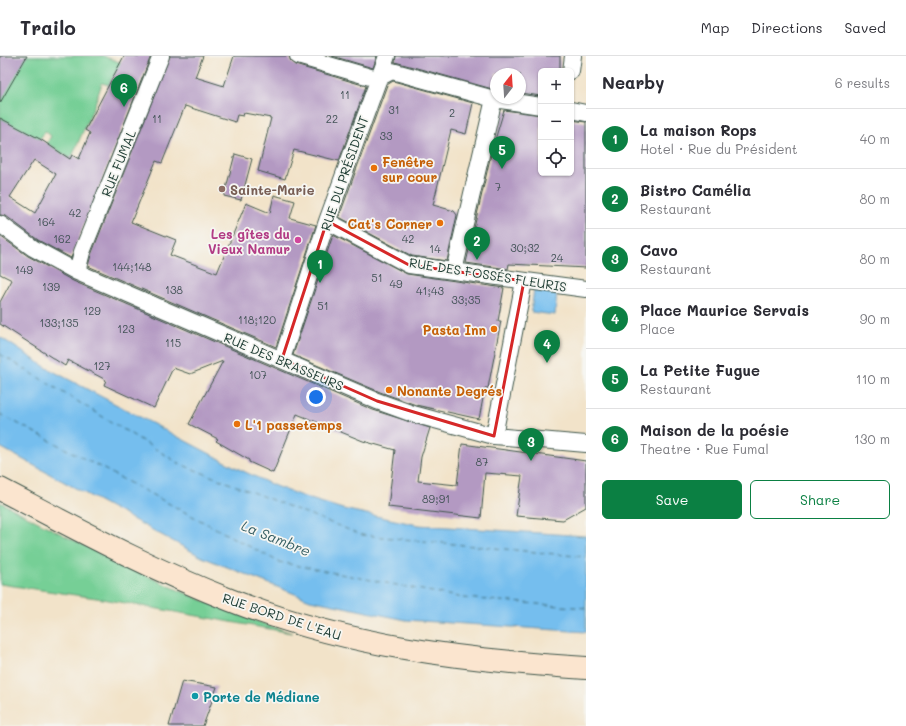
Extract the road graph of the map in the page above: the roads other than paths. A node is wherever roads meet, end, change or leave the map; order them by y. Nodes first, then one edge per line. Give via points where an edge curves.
1 (161, 56) edge
2 (298, 56) edge
3 (387, 56) edge
4 (572, 56) edge
5 (571, 68) edge
6 (377, 79) junction
7 (490, 98) edge
8 (493, 104) edge
9 (526, 104) edge
10 (538, 106) edge
11 (574, 111) edge
12 (586, 113) edge
13 (327, 221) junction
14 (0, 224) edge
15 (454, 270) junction
16 (77, 272) junction
17 (524, 281) junction
18 (586, 289) edge
19 (282, 359) junction
20 (494, 436) junction
21 (586, 444) edge
22 (0, 489) edge
23 (586, 668) edge

1 - 16 street, RUE FUMAL via 82,252
2 - 6 street
3 - 6 street, RUE DU PRÉSIDENT
4 - 5 street
6 - 7 street via 392,71
6 - 13 street, RUE DU PRÉSIDENT
8 - 15 street
9 - 10 street
11 - 12 street
13 - 15 street, RUE DES FOSSÉS FLEURIS via 409,264
13 - 19 street, RUE DU PRÉSIDENT
14 - 16 street, RUE DES BRASSEURS via 33,248
15 - 17 street, RUE DES FOSSÉS FLEURIS
16 - 19 street, RUE DES BRASSEURS
17 - 18 street, RUE DES FOSSÉS FLEURIS
17 - 20 street
19 - 20 street, RUE DES BRASSEURS via 377,401 413,414
20 - 21 street, RUE DES BRASSEURS
22 - 23 main road, RUE BORD DE L'EAU via 168,574 231,601 307,626 438,655

